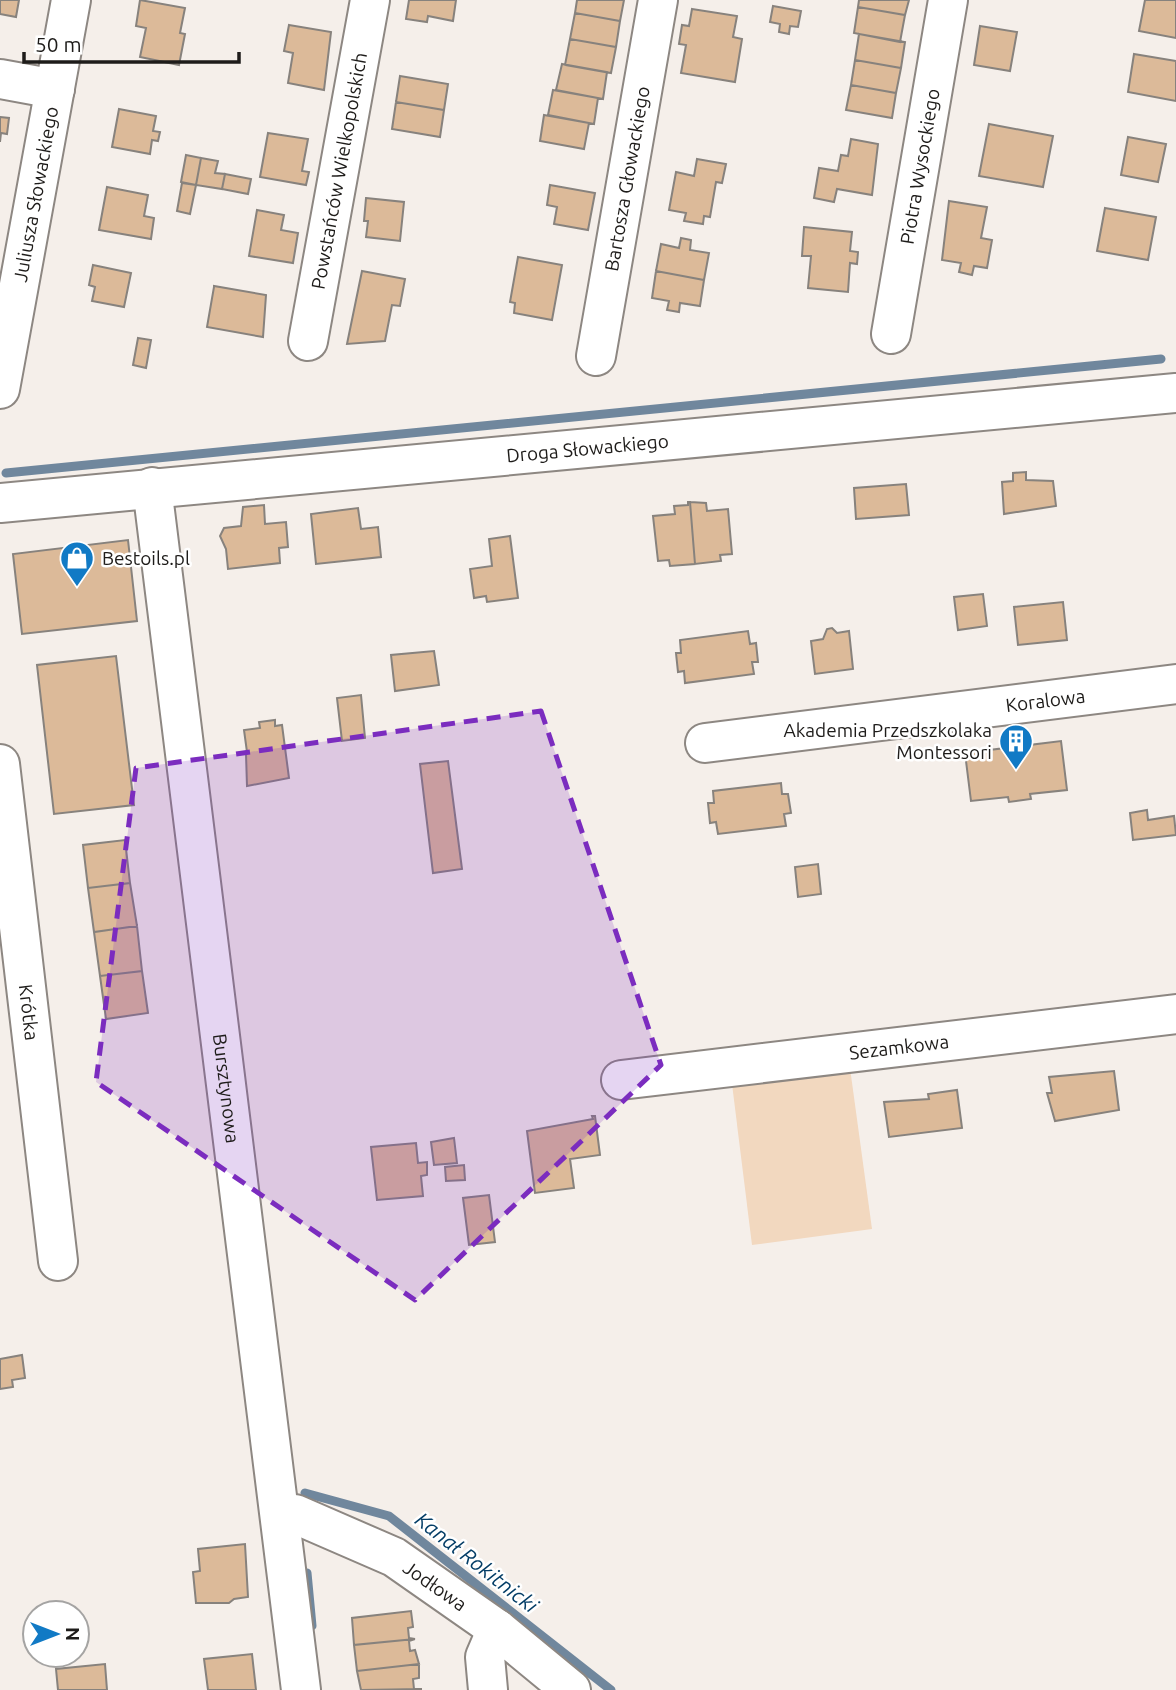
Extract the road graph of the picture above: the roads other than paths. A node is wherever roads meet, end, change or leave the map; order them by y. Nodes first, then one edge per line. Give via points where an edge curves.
1 (71, 0) edge
2 (370, 0) edge
3 (658, 0) edge
4 (948, 0) edge
5 (0, 79) edge
6 (55, 89) junction
7 (10, 281) edge
8 (891, 334) dead end
9 (308, 341) dead end
10 (596, 356) dead end
11 (0, 389) edge
12 (1176, 393) edge
13 (152, 487) junction
14 (0, 503) edge
15 (1176, 684) edge
16 (705, 743) dead end
17 (0, 764) edge
18 (1176, 1014) edge
19 (621, 1080) dead end
20 (58, 1261) dead end
21 (281, 1514) junction
22 (497, 1629) junction
23 (301, 1690) edge
24 (488, 1690) edge
25 (571, 1690) edge

1 - 6 street, Juliusza Słowackiego
2 - 9 street, Powstańców Wielkopolskich
3 - 10 street, Bartosza Głowackiego
4 - 8 street, Piotra Wysockiego
5 - 6 street
6 - 7 street, Juliusza Słowackiego
7 - 11 street, Juliusza Słowackiego
12 - 13 street, Droga Słowackiego
13 - 14 street, Droga Słowackiego
13 - 21 street, Bursztynowa
15 - 16 street, Koralowa
17 - 20 street, Krótka
18 - 19 street, Sezamkowa
21 - 22 street, Jodłowa via 295,1514 394,1557
21 - 23 street, Bursztynowa
22 - 24 street via 485,1657
22 - 25 street, Jodłowa

